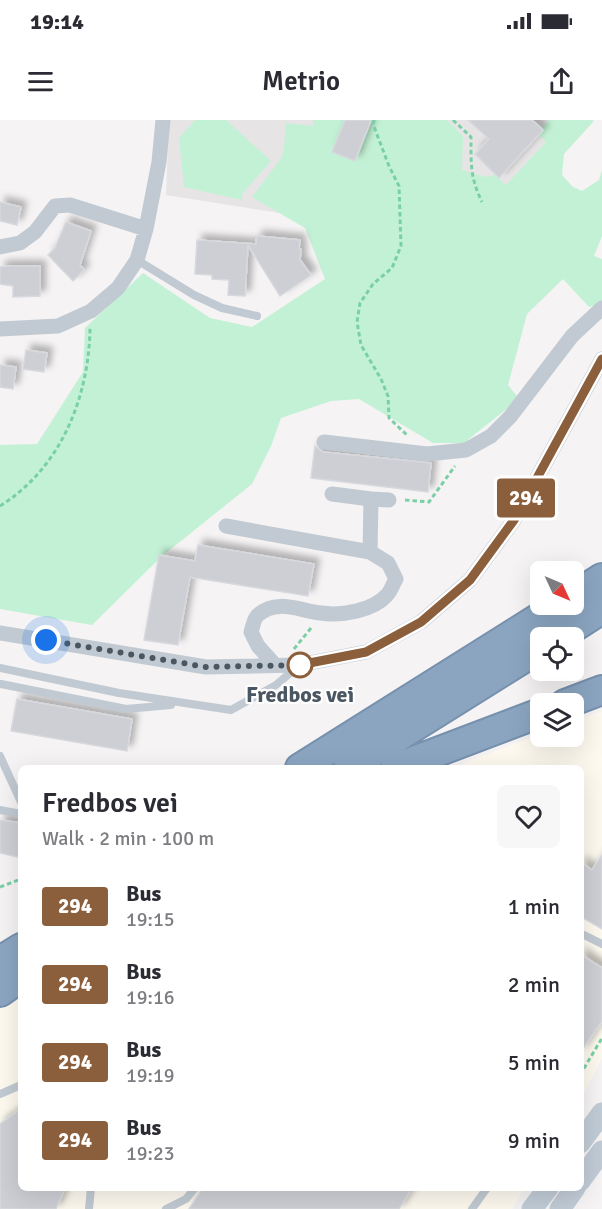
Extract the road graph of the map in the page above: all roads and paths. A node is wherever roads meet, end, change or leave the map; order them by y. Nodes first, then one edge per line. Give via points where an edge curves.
1 (163, 120) edge
2 (374, 120) edge
3 (453, 120) edge
4 (482, 202) dead end
5 (146, 229) junction
6 (0, 248) edge
7 (137, 260) junction
8 (602, 308) edge
9 (91, 311) junction
10 (257, 316) dead end
11 (0, 329) edge
12 (602, 359) edge
13 (324, 442) dead end
14 (466, 450) junction
15 (427, 453) junction
16 (332, 494) dead end
17 (371, 499) junction
18 (389, 500) dead end
19 (405, 500) dead end
20 (0, 506) edge
21 (226, 526) dead end
22 (370, 552) junction
23 (602, 578) edge
24 (584, 590) edge
25 (602, 609) edge
26 (322, 614) junction
27 (543, 615) edge
28 (574, 627) edge
29 (0, 633) edge
30 (530, 654) edge
31 (279, 665) junction
32 (299, 665) junction
33 (2, 670) edge
34 (1, 686) edge
35 (602, 690) edge
36 (584, 697) edge
37 (181, 704) junction
38 (530, 717) edge
39 (0, 756) edge
40 (305, 765) edge
41 (353, 765) edge
42 (403, 765) edge
43 (18, 795) edge
44 (0, 810) edge
45 (18, 813) edge
46 (18, 880) edge
47 (0, 887) edge
48 (584, 935) edge
49 (602, 944) edge
50 (18, 950) edge
51 (0, 961) edge
52 (18, 979) edge
53 (0, 992) edge
54 (602, 1038) edge
55 (584, 1068) edge
56 (18, 1086) edge
57 (0, 1094) edge
58 (602, 1113) edge
59 (584, 1138) edge
60 (602, 1151) edge
61 (584, 1175) edge
62 (91, 1191) edge
63 (193, 1191) edge
64 (485, 1191) edge
65 (546, 1191) edge
66 (573, 1191) edge
67 (89, 1209) edge
68 (166, 1209) edge
69 (472, 1209) edge
70 (532, 1209) edge
71 (560, 1209) edge

1 - 5 street
2 - 15 path via 381,148 399,186 401,246 392,268 373,284 360,303 357,322 362,345 388,396 389,418
3 - 4 path via 471,137 474,186
5 - 6 street via 70,205 55,206 35,232 20,243
5 - 7 street
7 - 9 street via 118,288
7 - 10 lane via 194,295 222,308
8 - 14 street via 572,336 510,417 491,436
9 - 11 street via 58,326
9 - 20 path via 90,357 75,413 55,454 19,494
12 - 32 street via 514,520 470,580 421,622 366,652
13 - 15 street
14 - 15 street
14 - 19 path via 429,502
16 - 17 street
17 - 18 street
17 - 22 street
21 - 22 street
22 - 26 street via 388,563 396,579 387,596 370,607
23 - 24 highway
25 - 28 highway
26 - 31 path
26 - 31 street via 290,606 271,607 257,616 251,632 258,646
27 - 40 highway
29 - 31 street via 206,667
30 - 41 highway
31 - 32 street
32 - 37 lane via 276,685 231,710
33 - 34 lane
33 - 37 lane
34 - 37 lane via 126,709
35 - 36 highway
38 - 42 highway
39 - 43 lane
44 - 45 lane
46 - 47 path
48 - 49 lane
50 - 51 highway
52 - 53 highway
54 - 55 path
56 - 57 lane
58 - 59 main road
60 - 61 main road
62 - 67 lane
63 - 68 lane
64 - 69 lane
65 - 70 main road
66 - 71 main road

